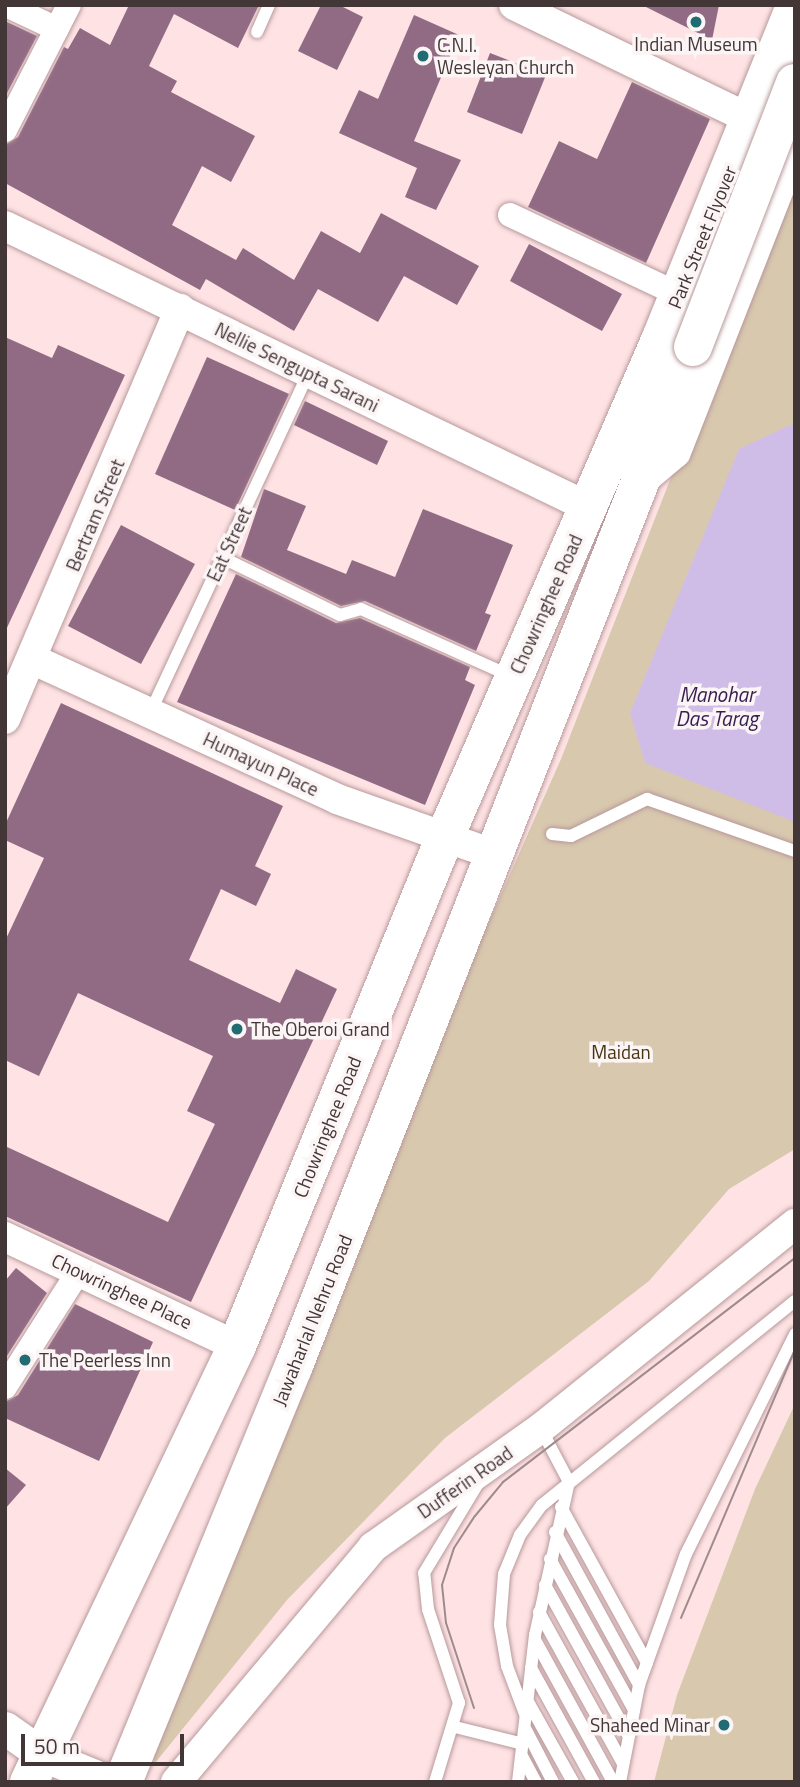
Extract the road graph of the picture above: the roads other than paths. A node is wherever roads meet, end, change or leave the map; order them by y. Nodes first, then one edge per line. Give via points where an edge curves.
1 (6, 5) edge
2 (69, 5) edge
3 (269, 5) edge
4 (514, 5) edge
5 (781, 5) edge
6 (795, 7) edge
7 (57, 29) junction
8 (257, 32) dead end
9 (795, 83) edge
10 (739, 114) junction
11 (5, 130) edge
12 (792, 149) edge
13 (510, 215) dead end
14 (5, 226) edge
15 (665, 288) junction
16 (180, 309) junction
17 (677, 342) junction
18 (308, 374) junction
19 (607, 465) junction
20 (643, 477) junction
21 (588, 508) junction
22 (223, 558) junction
23 (34, 660) junction
24 (514, 677) junction
25 (150, 713) junction
26 (5, 719) edge
27 (552, 834) dead end
28 (444, 839) junction
29 (795, 851) edge
30 (493, 854) junction
31 (795, 1224) edge
32 (6, 1240) edge
33 (79, 1271) junction
34 (795, 1301) edge
35 (795, 1334) edge
36 (237, 1346) junction
37 (5, 1387) edge
38 (541, 1428) junction
39 (491, 1464) junction
40 (569, 1482) junction
41 (561, 1507) junction
42 (555, 1532) junction
43 (550, 1559) junction
44 (545, 1585) junction
45 (539, 1612) junction
46 (535, 1640) junction
47 (647, 1662) junction
48 (531, 1668) junction
49 (639, 1685) junction
50 (527, 1700) junction
51 (634, 1710) junction
52 (526, 1714) junction
53 (455, 1727) junction
54 (5, 1728) edge
55 (525, 1728) junction
56 (628, 1735) junction
57 (523, 1750) junction
58 (622, 1762) junction
59 (41, 1772) edge
60 (109, 1782) edge
61 (123, 1782) edge
62 (176, 1782) edge
63 (435, 1782) edge
64 (518, 1782) edge
65 (536, 1782) edge
66 (553, 1782) edge
67 (573, 1782) edge
68 (594, 1782) edge
69 (613, 1782) edge
70 (620, 1782) edge

1 - 7 street
2 - 7 street
3 - 8 lane
4 - 10 street
5 - 10 main road
6 - 17 main road, Park Street Flyover
7 - 11 street
9 - 17 main road, Park Street Flyover, bridge
10 - 15 main road
12 - 20 main road via 674,452
13 - 15 street
14 - 16 street, Nellie Sengupta Sarani
15 - 19 main road via 607,428
16 - 18 street, Nellie Sengupta Sarani
16 - 23 street, Bertram Street
17 - 19 main road, Park Street Flyover
17 - 20 main road, Park Street Flyover
18 - 21 street, Nellie Sengupta Sarani
18 - 22 lane, Eat Street
19 - 21 main road, Chowringhee Road
20 - 30 main road
21 - 24 main road, Chowringhee Road
22 - 24 lane via 340,615 361,609
22 - 25 lane, Eat Street
23 - 25 street, Humayun Place
23 - 26 street, Bertram Street
24 - 28 main road, Chowringhee Road
25 - 28 street, Humayun Place via 337,799
27 - 29 lane via 571,836 647,799
28 - 30 street, Humayun Place
28 - 36 main road, Chowringhee Road
30 - 61 main road, Jawaharlal Nehru Road via 293,1368
31 - 38 street, Dufferin Road
32 - 33 street, Chowringhee Place
33 - 36 street, Chowringhee Place
33 - 37 street
34 - 40 lane
35 - 47 lane via 686,1554
36 - 59 main road, Chowringhee Road
38 - 39 street, Dufferin Road
38 - 40 lane
39 - 53 lane via 424,1573 428,1609 457,1682
39 - 62 street, Dufferin Road via 373,1546
40 - 41 lane
40 - 52 lane via 541,1505 504,1574 500,1625 507,1666
41 - 42 lane
41 - 47 lane
42 - 43 lane
42 - 49 lane
43 - 44 lane
43 - 51 lane
44 - 45 lane
44 - 56 lane
45 - 46 lane
45 - 58 lane
46 - 48 lane
46 - 69 lane
47 - 49 lane
48 - 50 lane
48 - 68 lane
49 - 51 lane
50 - 52 lane
50 - 67 lane
51 - 56 lane
52 - 55 lane
53 - 57 lane
53 - 63 lane
54 - 59 main road
55 - 57 lane
55 - 66 lane
56 - 58 lane
57 - 64 lane
57 - 65 lane
58 - 70 lane
59 - 60 main road

